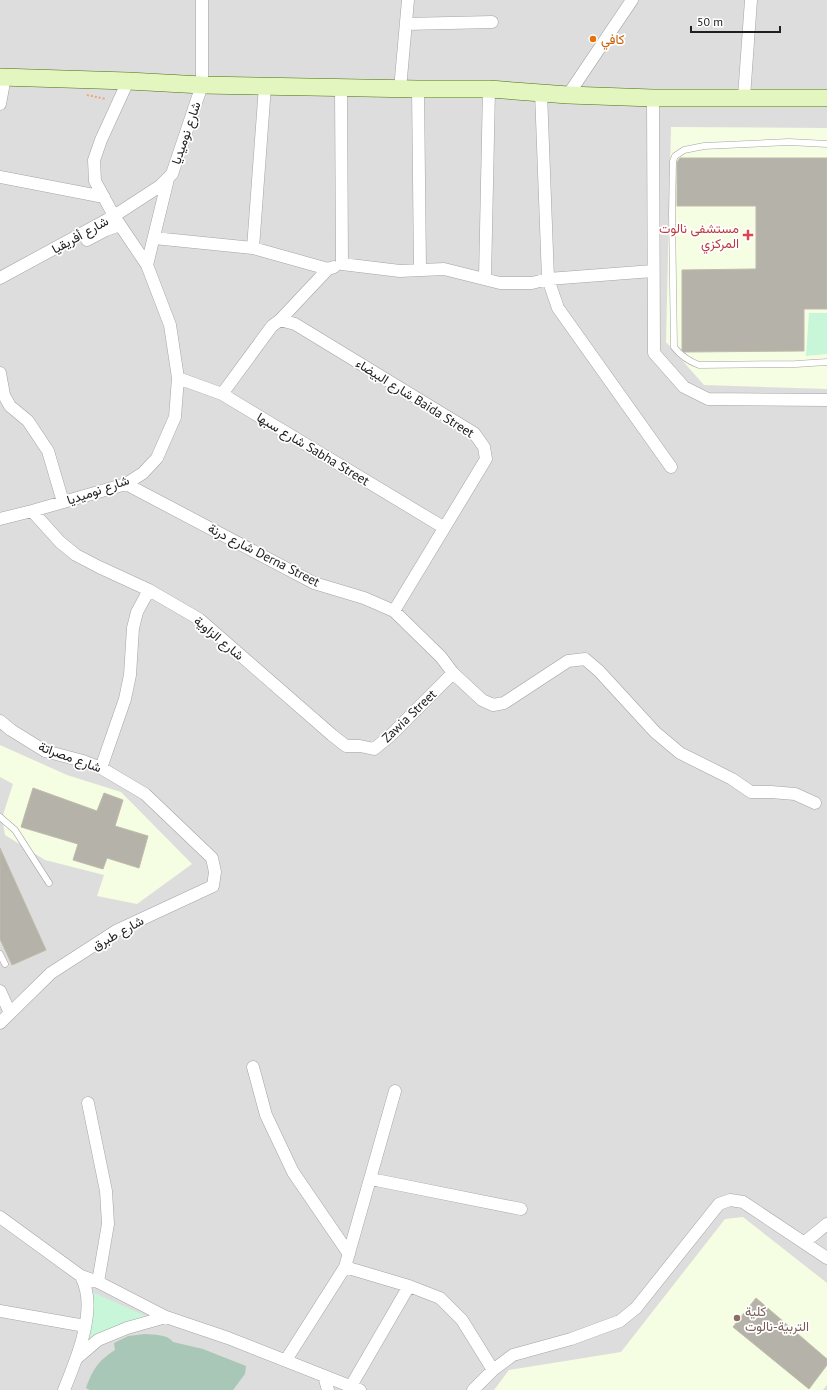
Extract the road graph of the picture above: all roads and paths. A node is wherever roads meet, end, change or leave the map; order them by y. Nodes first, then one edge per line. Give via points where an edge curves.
1 (202, 0) edge
2 (408, 0) edge
3 (632, 0) edge
4 (751, 0) edge
5 (492, 22) dead end
6 (406, 24) junction
7 (3, 77) edge
8 (128, 81) junction
9 (202, 85) junction
10 (265, 86) junction
11 (341, 88) junction
12 (400, 89) junction
13 (489, 89) junction
14 (418, 90) junction
15 (541, 92) junction
16 (568, 95) junction
17 (744, 97) junction
18 (653, 98) junction
19 (827, 98) edge
20 (0, 104) edge
21 (827, 144) edge
22 (0, 177) edge
23 (168, 179) junction
24 (104, 198) junction
25 (117, 220) junction
26 (154, 238) junction
27 (252, 248) junction
28 (342, 264) junction
29 (147, 265) junction
30 (328, 269) junction
31 (420, 270) junction
32 (653, 271) junction
33 (0, 278) edge
34 (485, 278) junction
35 (548, 279) junction
36 (0, 287) edge
37 (280, 320) junction
38 (827, 362) edge
39 (0, 373) edge
40 (178, 378) junction
41 (222, 394) junction
42 (827, 400) edge
43 (671, 467) dead end
44 (126, 484) junction
45 (63, 502) junction
46 (32, 511) junction
47 (0, 519) edge
48 (443, 527) junction
49 (149, 590) junction
50 (394, 610) junction
51 (453, 673) junction
52 (0, 720) edge
53 (360, 746) joint
54 (102, 768) junction
55 (815, 803) dead end
56 (0, 817) edge
57 (212, 858) joint
58 (49, 883) dead end
59 (0, 954) edge
60 (5, 964) dead end
61 (0, 991) edge
62 (10, 1012) junction
63 (0, 1023) edge
64 (253, 1067) dead end
65 (395, 1092) dead end
66 (88, 1103) dead end
67 (371, 1179) junction
68 (521, 1209) dead end
69 (0, 1217) edge
70 (827, 1224) edge
71 (806, 1242) junction
72 (349, 1254) junction
73 (827, 1258) edge
74 (345, 1267) junction
75 (81, 1276) junction
76 (98, 1282) junction
77 (409, 1286) junction
78 (0, 1311) edge
79 (166, 1317) junction
80 (84, 1326) junction
81 (76, 1358) junction
82 (286, 1360) junction
83 (493, 1370) junction
84 (324, 1376) junction
85 (355, 1388) edge
86 (64, 1390) edge
87 (328, 1390) edge
88 (473, 1390) edge

1 - 9 street, شارع نوميديا
2 - 6 street
3 - 16 street
4 - 17 street
5 - 6 street
6 - 12 street
7 - 8 main road
7 - 20 street via 4,92
8 - 9 main road
8 - 24 street, شارع أفريقيا via 94,160 95,181
9 - 10 main road
9 - 23 street, شارع نوميديا via 172,174
10 - 11 main road
10 - 27 street
11 - 12 main road
11 - 28 street
12 - 14 main road
13 - 14 main road
13 - 15 main road
13 - 34 street
14 - 31 street
15 - 16 main road
15 - 35 street
16 - 18 main road
17 - 18 main road
17 - 19 main road
18 - 32 street
21 - 38 lane via 789,142 704,146 684,150 673,161 672,215 674,347 680,355 689,362 699,365
22 - 24 street
23 - 25 street, شارع نوميديا
23 - 26 street, شارع نوميديا
24 - 25 street, شارع أفريقيا
25 - 29 street, شارع نوميديا
25 - 33 street, شارع أفريقيا
25 - 36 street, شارع أفريقيا via 106,230
26 - 27 street
26 - 29 street, شارع نوميديا
27 - 30 street
28 - 30 street
28 - 31 street via 400,271
29 - 40 street, شارع نوميديا via 170,325
30 - 37 street
31 - 34 street via 444,269
32 - 35 street
32 - 42 street via 654,353 684,387 708,399
34 - 35 street via 500,284 532,283
35 - 43 street via 558,308
37 - 41 street via 272,326
37 - 48 street, شارع البيضاء Baida Street via 295,324 474,433 484,447 486,459
39 - 45 street via 4,395 10,406 28,421 48,451
40 - 41 street, شارع سبها Sabha Street
40 - 44 street, شارع نوميديا via 175,417 157,458 143,473
41 - 48 street, شارع سبها Sabha Street
44 - 45 street, شارع نوميديا
44 - 50 street, شارع درنة Derna Street via 314,583
45 - 46 street, شارع نوميديا
46 - 47 street, شارع نوميديا
46 - 49 street, شارع الزاوية via 60,542 76,555
48 - 50 street, شارع البيضاء Baida Street
49 - 53 street, شارع الزاوية via 199,618 346,746
49 - 54 street via 134,623 130,674 125,699
50 - 51 street, شارع درنة Derna Street via 441,657
51 - 53 street, Zawia Street via 374,749
51 - 55 street, شارع درنة Derna Street via 482,700 493,705 504,703 568,661 585,659 655,732 680,752 732,779 751,792 795,794
52 - 54 street, شارع مصراتة via 45,751
54 - 57 street, شارع مصراتة via 145,794
56 - 58 lane via 15,830
57 - 62 street, شارع طبرق via 215,872 213,886 116,931 51,973
59 - 60 lane
61 - 62 street
62 - 63 street
64 - 72 street via 266,1115 293,1172
65 - 67 street
66 - 76 street via 106,1191 108,1224
67 - 68 street
67 - 72 street
69 - 75 street
70 - 71 street
71 - 73 street
71 - 83 street via 743,1202 730,1200 719,1204 636,1308 620,1321 514,1356
72 - 74 street
74 - 77 street
74 - 82 street
75 - 76 street
75 - 80 street via 86,1291 87,1310
76 - 79 street
77 - 83 street via 440,1298 462,1320
77 - 85 street
78 - 80 street
79 - 81 street via 126,1328 98,1340
79 - 82 street
80 - 81 street
81 - 86 street
82 - 84 street
83 - 88 street
84 - 85 street
84 - 87 street

